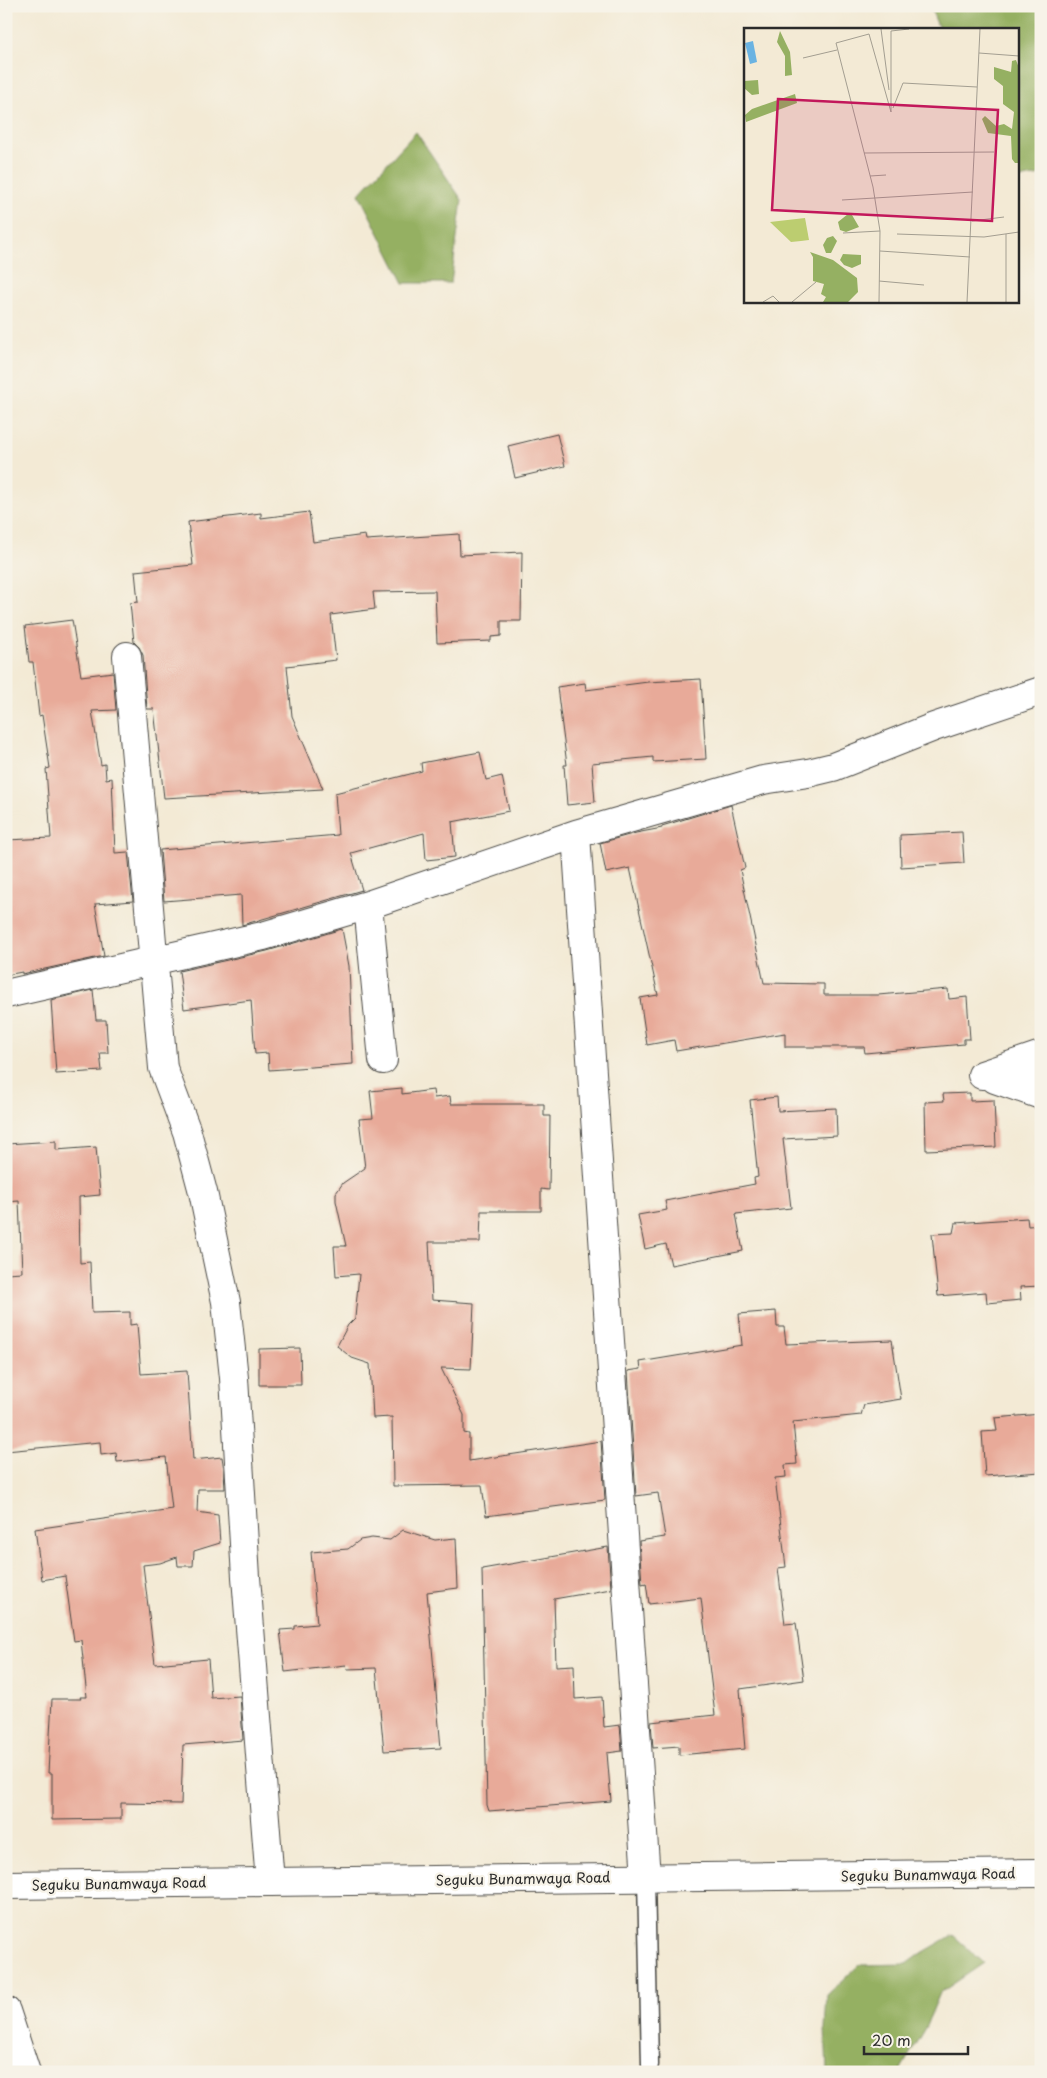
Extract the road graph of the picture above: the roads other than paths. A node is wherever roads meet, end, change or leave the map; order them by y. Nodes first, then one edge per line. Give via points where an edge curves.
1 (128, 656) dead end
2 (1041, 691) edge
3 (576, 834) junction
4 (368, 905) junction
5 (154, 959) junction
6 (6, 994) edge
7 (1041, 1055) edge
8 (384, 1060) dead end
9 (1041, 1064) edge
10 (1041, 1072) edge
11 (982, 1075) junction
12 (1041, 1095) edge
13 (1041, 1874) edge
14 (646, 1878) junction
15 (270, 1882) junction
16 (6, 1886) edge
17 (6, 2011) edge
18 (650, 2065) dead end
19 (26, 2072) edge

1 - 5 street
2 - 3 street via 934,727 833,767 763,780
3 - 4 street
3 - 14 street
4 - 5 street via 263,936
4 - 8 street
5 - 6 street
5 - 15 street via 163,1068 187,1132 226,1302
7 - 11 street
9 - 11 lane
10 - 11 street
11 - 12 street
13 - 14 street, Seguku Bunamwaya Road
14 - 15 street, Seguku Bunamwaya Road
14 - 18 lane
15 - 16 street, Seguku Bunamwaya Road
17 - 19 street

